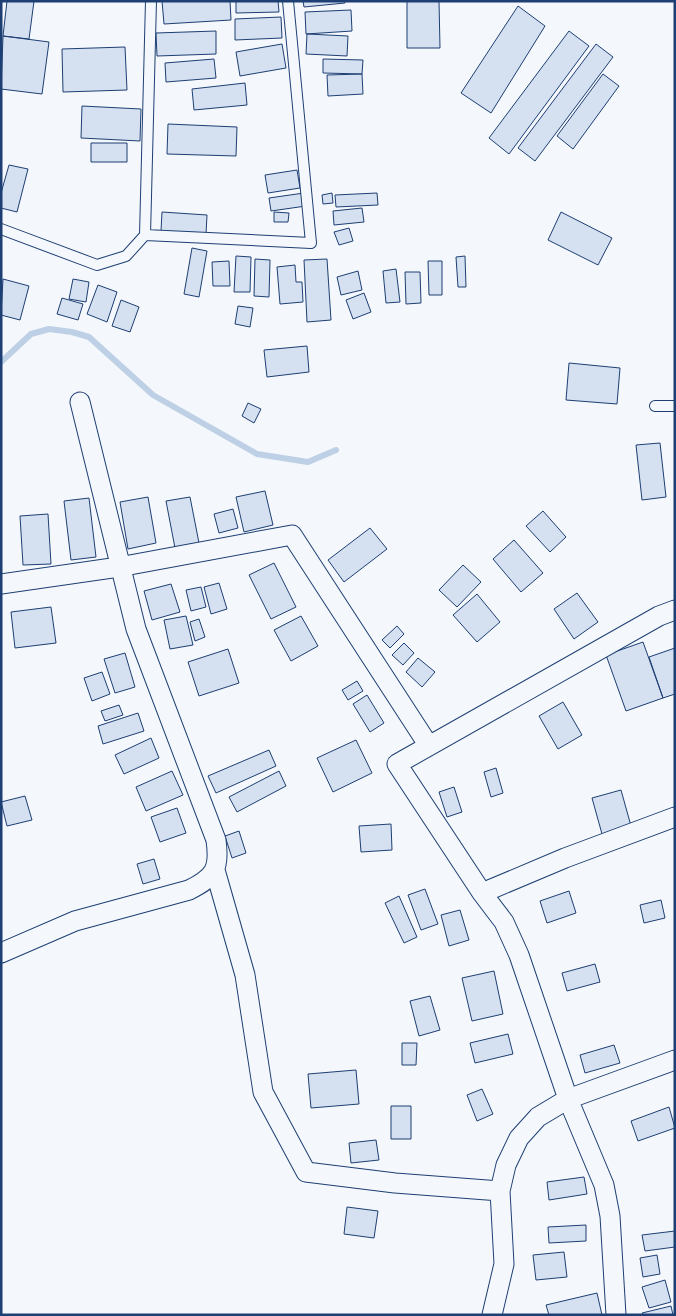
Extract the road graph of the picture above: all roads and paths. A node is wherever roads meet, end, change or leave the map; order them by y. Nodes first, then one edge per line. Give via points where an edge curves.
1 (151, 1) edge
2 (288, 1) edge
3 (1, 229) edge
4 (145, 235) junction
5 (80, 402) dead end
6 (655, 406) dead end
7 (675, 406) edge
8 (119, 567) junction
9 (1, 584) edge
10 (675, 610) edge
11 (429, 746) junction
12 (675, 817) edge
13 (216, 870) junction
14 (482, 893) junction
15 (1, 953) edge
16 (675, 1060) edge
17 (568, 1099) junction
18 (500, 1191) junction
19 (492, 1315) edge
20 (616, 1315) edge

1 - 4 lane
2 - 4 lane via 311,242
3 - 4 lane via 96,265 126,256
5 - 8 street
6 - 7 lane
8 - 9 street
8 - 11 street via 292,535
8 - 13 street via 136,629 216,840
10 - 11 street
11 - 14 street via 397,764
12 - 14 street
13 - 15 street via 205,882 189,890 75,921
13 - 18 street via 245,975 263,1092 306,1172
14 - 17 street via 504,922 519,955
16 - 17 street
17 - 18 street via 538,1116 519,1138 506,1166
17 - 20 street via 604,1185 610,1216
18 - 19 street via 504,1264

